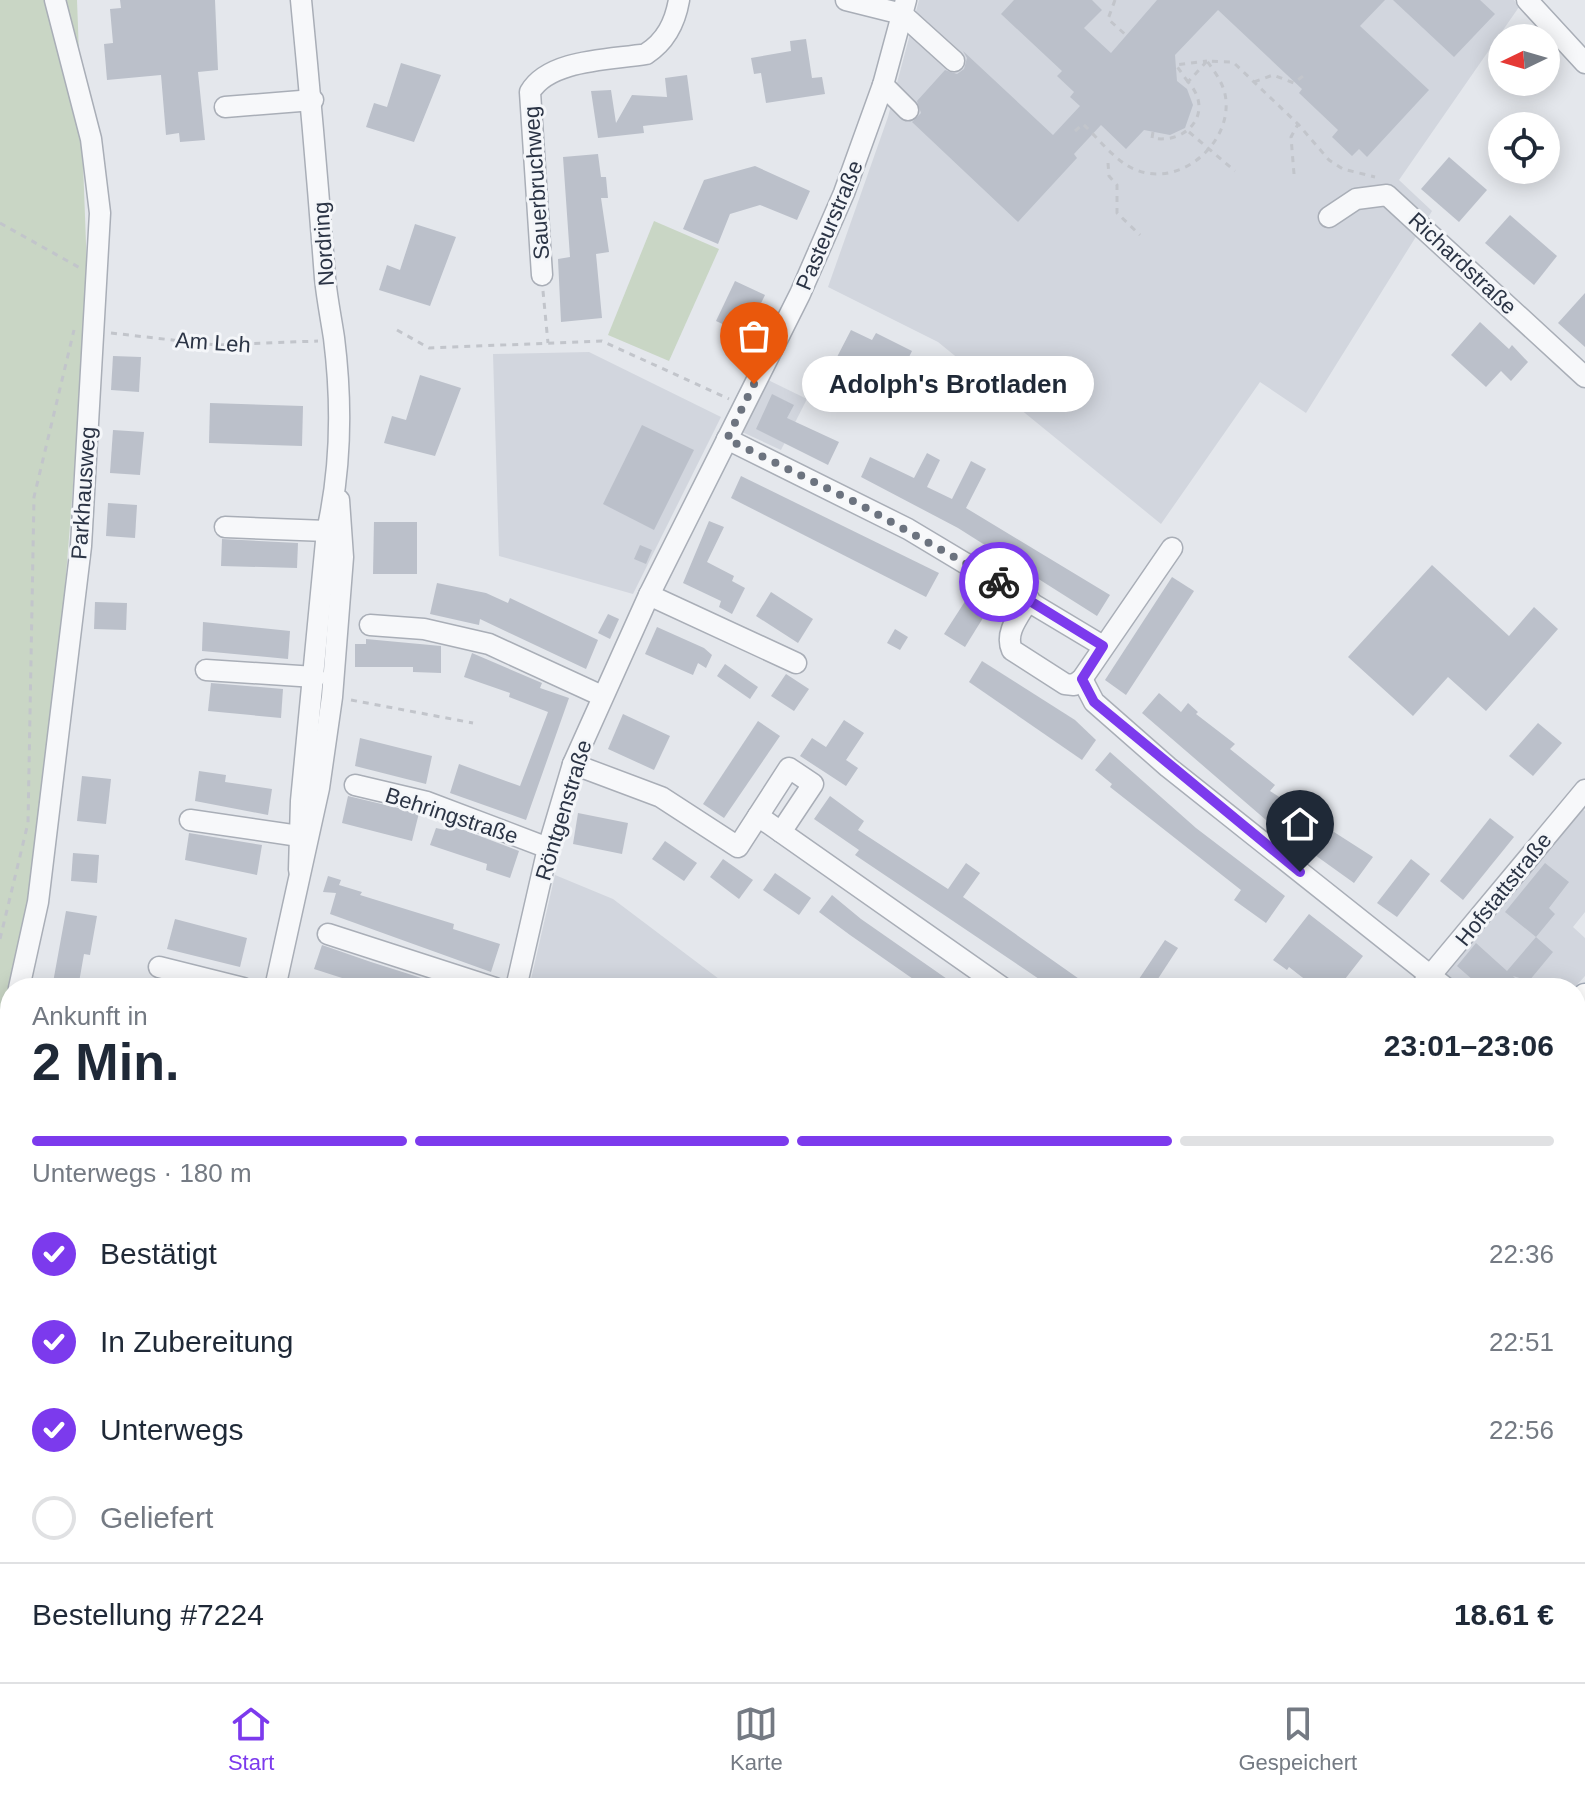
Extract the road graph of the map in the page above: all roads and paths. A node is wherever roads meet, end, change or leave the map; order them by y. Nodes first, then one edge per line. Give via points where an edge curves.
1 (55, 0) edge
2 (301, 0) edge
3 (679, 0) edge
4 (846, 0) edge
5 (1115, 0) edge
6 (1527, 0) edge
7 (904, 7) edge
8 (1127, 36) dead end
9 (954, 61) dead end
10 (1207, 61) junction
11 (1585, 63) edge
12 (1303, 76) dead end
13 (1188, 82) junction
14 (1254, 82) junction
15 (883, 85) junction
16 (313, 100) junction
17 (225, 107) dead end
18 (908, 110) dead end
19 (1298, 124) junction
20 (1075, 131) dead end
21 (1188, 131) junction
22 (1153, 132) dead end
23 (1210, 150) junction
24 (1108, 163) dead end
25 (1235, 171) dead end
26 (1294, 174) dead end
27 (1383, 178) dead end
28 (1329, 217) dead end
29 (0, 223) edge
30 (1140, 235) dead end
31 (87, 273) dead end
32 (542, 275) joint
33 (77, 318) dead end
34 (397, 330) dead end
35 (92, 332) junction
36 (334, 340) junction
37 (548, 343) junction
38 (1585, 377) edge
39 (743, 405) junction
40 (727, 439) junction
41 (337, 488) junction
42 (225, 527) dead end
43 (327, 531) junction
44 (1172, 548) dead end
45 (649, 595) junction
46 (1029, 599) junction
47 (370, 625) dead end
48 (1103, 646) junction
49 (796, 663) dead end
50 (206, 670) dead end
51 (315, 677) junction
52 (1082, 679) junction
53 (602, 696) junction
54 (332, 697) junction
55 (473, 723) dead end
56 (573, 764) junction
57 (355, 785) dead end
58 (1585, 790) edge
59 (758, 816) junction
60 (190, 820) dead end
61 (781, 832) junction
62 (299, 836) junction
63 (548, 848) junction
64 (299, 870) junction
65 (328, 934) dead end
66 (0, 939) edge
67 (159, 967) dead end
68 (21, 978) edge
69 (203, 978) edge
70 (277, 978) edge
71 (464, 978) edge
72 (518, 978) edge
73 (989, 978) edge
74 (1426, 978) edge
75 (1438, 978) edge

1 - 35 street, Parkhausweg via 91,139 100,213
2 - 16 street, Nordring
3 - 32 street, Sauerbruchweg via 676,17 656,48 556,70 530,92
4 - 7 street
5 - 8 path via 1108,19
6 - 11 street
7 - 9 street
7 - 15 street, Pasteurstraße
10 - 13 path
10 - 13 path via 1176,65
10 - 14 path via 1233,62
10 - 23 path via 1219,77 1226,111
12 - 14 path via 1290,83 1273,75
13 - 21 path via 1198,103
14 - 19 path
15 - 18 street
15 - 39 street, Pasteurstraße via 840,204
16 - 17 street
16 - 36 street, Nordring
19 - 26 path via 1291,137
19 - 27 path via 1329,160
20 - 23 path via 1083,124 1124,163 1149,173 1181,169
21 - 22 path via 1152,138
21 - 23 path
23 - 25 path
24 - 30 path via 1117,185 1117,213
28 - 38 street, Richardstraße via 1356,199 1387,195
29 - 31 path
32 - 37 path
33 - 66 path via 34,497 28,823
34 - 37 path via 429,348
35 - 36 path, Am Leh via 216,345
35 - 68 street, Parkhausweg via 81,546 38,902
36 - 41 street, Nordring
37 - 39 path via 602,341
39 - 40 street, Pasteurstraße
40 - 45 street, Röntgenstraße
40 - 46 street via 896,523
41 - 43 street, Nordring
41 - 54 street, Nordring via 343,557
42 - 43 street
43 - 51 street, Nordring
44 - 48 street
45 - 49 street
45 - 53 street, Röntgenstraße
46 - 48 street
46 - 52 street via 1011,629 1012,650 1065,684
47 - 53 street via 424,629 489,644
48 - 52 street
50 - 51 street
51 - 62 street, Nordring
52 - 74 street via 1094,702 1168,767
53 - 56 street, Röntgenstraße
54 - 55 path
54 - 64 street, Nordring via 319,788
56 - 59 street via 661,797 738,847
56 - 63 street, Röntgenstraße
57 - 63 street, Behringstraße via 427,802
58 - 75 street, Hofstattstraße
59 - 61 street
59 - 61 street via 789,768 813,784
60 - 62 street
61 - 73 street
62 - 64 street, Nordring
63 - 72 street, Röntgenstraße
64 - 70 street, Nordring
65 - 71 street
67 - 69 street

